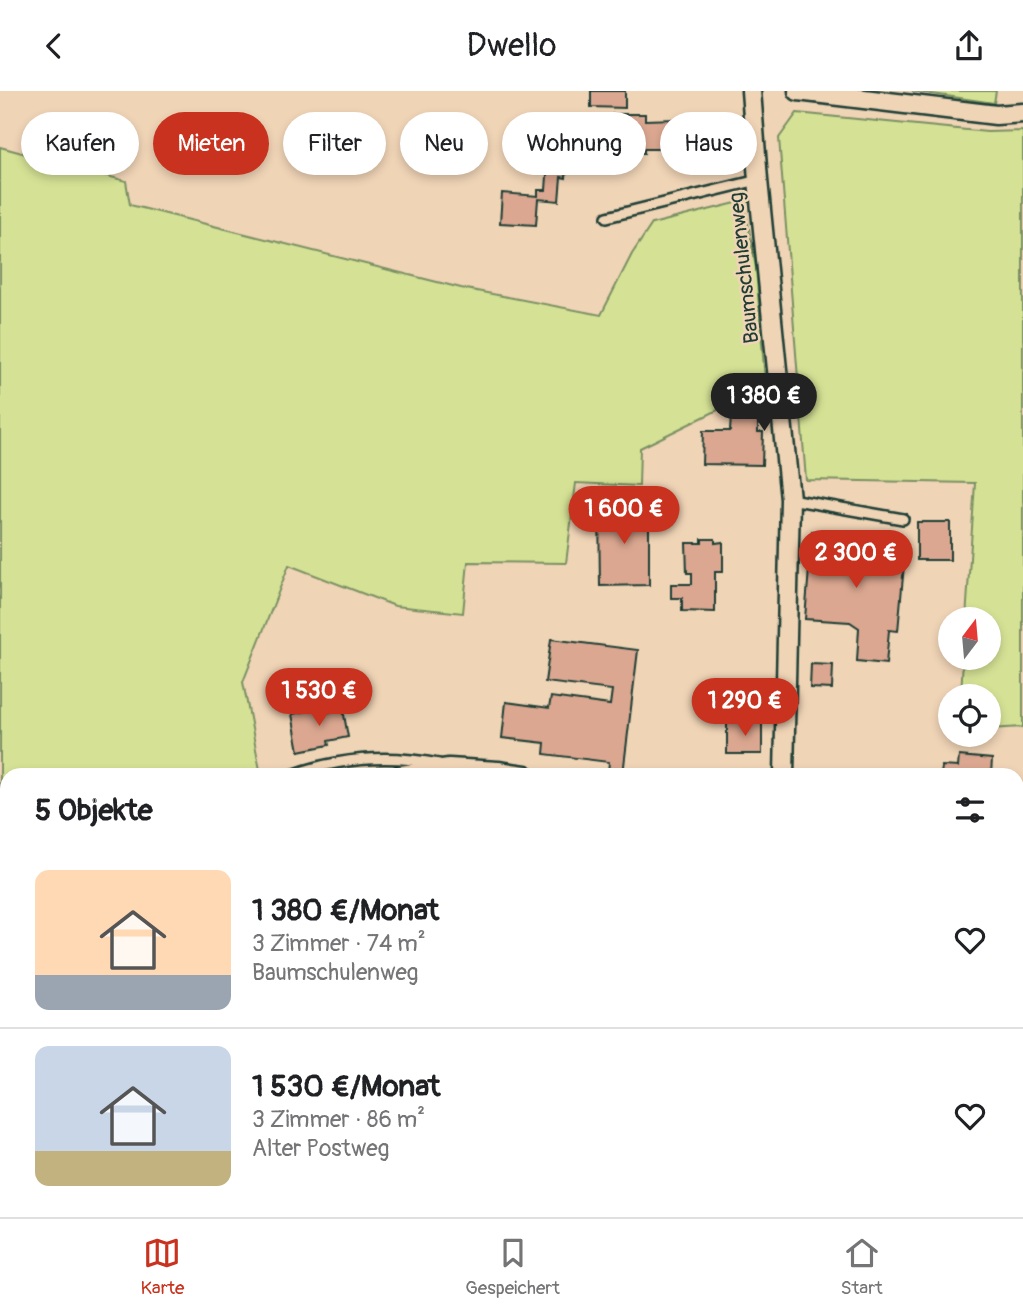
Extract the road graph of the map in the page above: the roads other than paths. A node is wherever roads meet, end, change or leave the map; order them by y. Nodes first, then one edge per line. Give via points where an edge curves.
1 (751, 91) edge
2 (798, 91) edge
3 (1023, 113) edge
4 (758, 180) junction
5 (607, 217) dead end
6 (790, 499) junction
7 (903, 519) dead end
8 (317, 768) edge
9 (449, 768) edge
10 (461, 768) joint
11 (784, 768) edge

1 - 4 street, Baumschulenweg
2 - 3 street via 996,115
4 - 5 lane
4 - 6 street, Baumschulenweg
6 - 7 lane
6 - 11 street, Baumschulenweg
8 - 10 lane via 376,758 415,759
9 - 10 street

